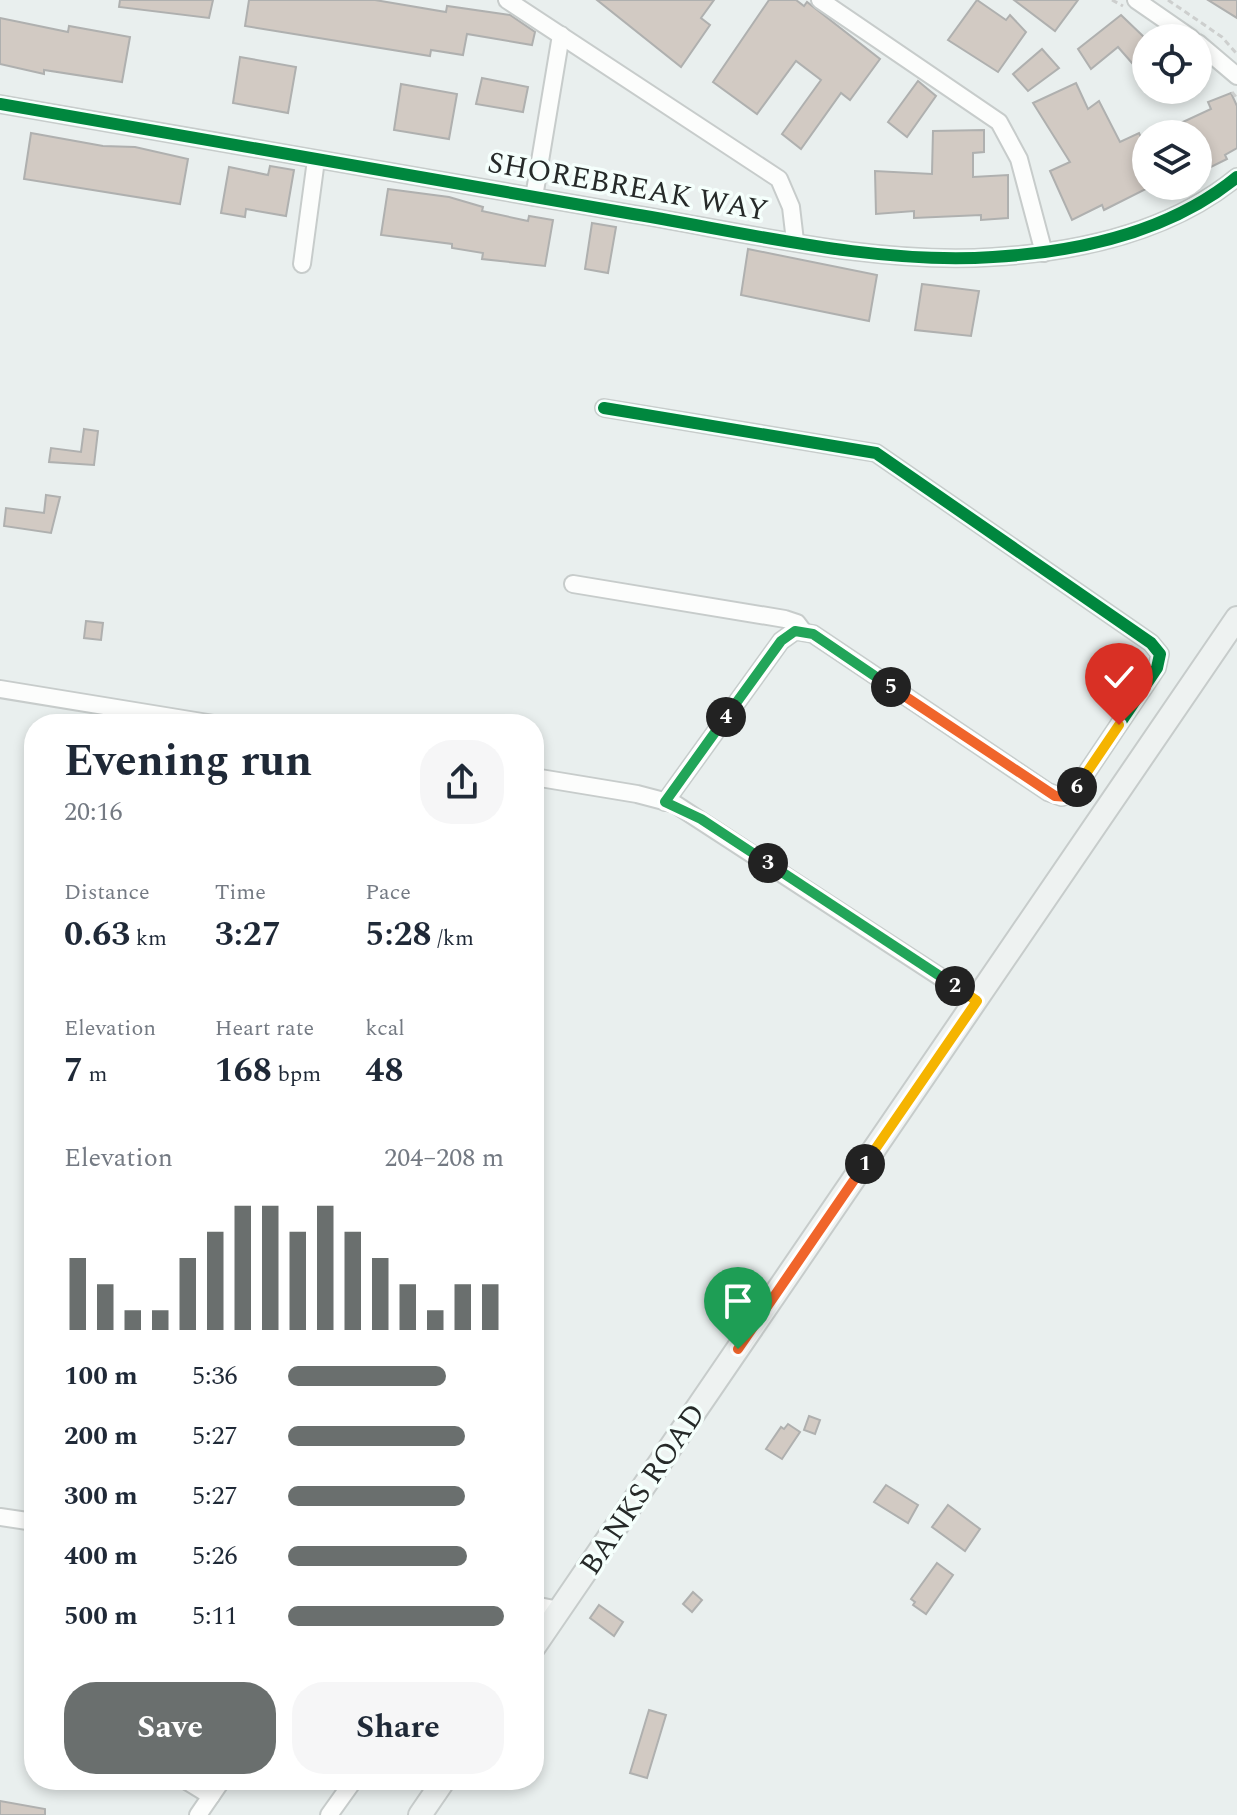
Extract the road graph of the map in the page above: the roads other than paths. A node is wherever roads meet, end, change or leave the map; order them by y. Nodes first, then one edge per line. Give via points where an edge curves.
1 (507, 0) edge
2 (820, 0) edge
3 (1136, 0) edge
4 (1171, 24) edge
5 (561, 35) junction
6 (1212, 55) edge
7 (1237, 76) edge
8 (0, 104) edge
9 (316, 160) junction
10 (1237, 177) edge
11 (534, 197) junction
12 (795, 241) junction
13 (1044, 253) junction
14 (302, 264) dead end
15 (604, 408) dead end
16 (573, 584) dead end
17 (1237, 618) edge
18 (803, 631) junction
19 (0, 689) edge
20 (153, 714) edge
21 (544, 779) edge
22 (665, 802) junction
23 (977, 1001) junction
24 (0, 1517) edge
25 (24, 1521) edge
26 (544, 1607) edge
27 (559, 1610) junction
28 (544, 1632) edge
29 (201, 1790) edge
30 (215, 1790) edge
31 (347, 1790) edge
32 (437, 1790) edge
33 (211, 1796) junction
34 (198, 1815) edge
35 (329, 1815) edge
36 (420, 1815) edge

1 - 5 street
2 - 13 street via 999,122 1019,159
3 - 4 street
5 - 11 street
5 - 12 street via 779,179 791,207
6 - 7 street
8 - 9 street, SHOREBREAK WAY
9 - 11 street, SHOREBREAK WAY
9 - 14 street
10 - 13 street, SHOREBREAK WAY via 1178,215 1115,238
11 - 12 street, SHOREBREAK WAY
12 - 13 street, SHOREBREAK WAY via 901,255 989,258
15 - 18 street via 876,453 1151,643 1160,660 1075,790 1062,797
16 - 18 street via 785,619
17 - 23 street, BANKS ROAD
18 - 22 street via 781,641
19 - 20 street
21 - 22 street
22 - 23 street via 701,819
23 - 27 street, BANKS ROAD
24 - 25 street
26 - 27 street
27 - 28 street, BANKS ROAD
29 - 33 street
30 - 33 street
31 - 35 street
32 - 36 street
33 - 34 street

